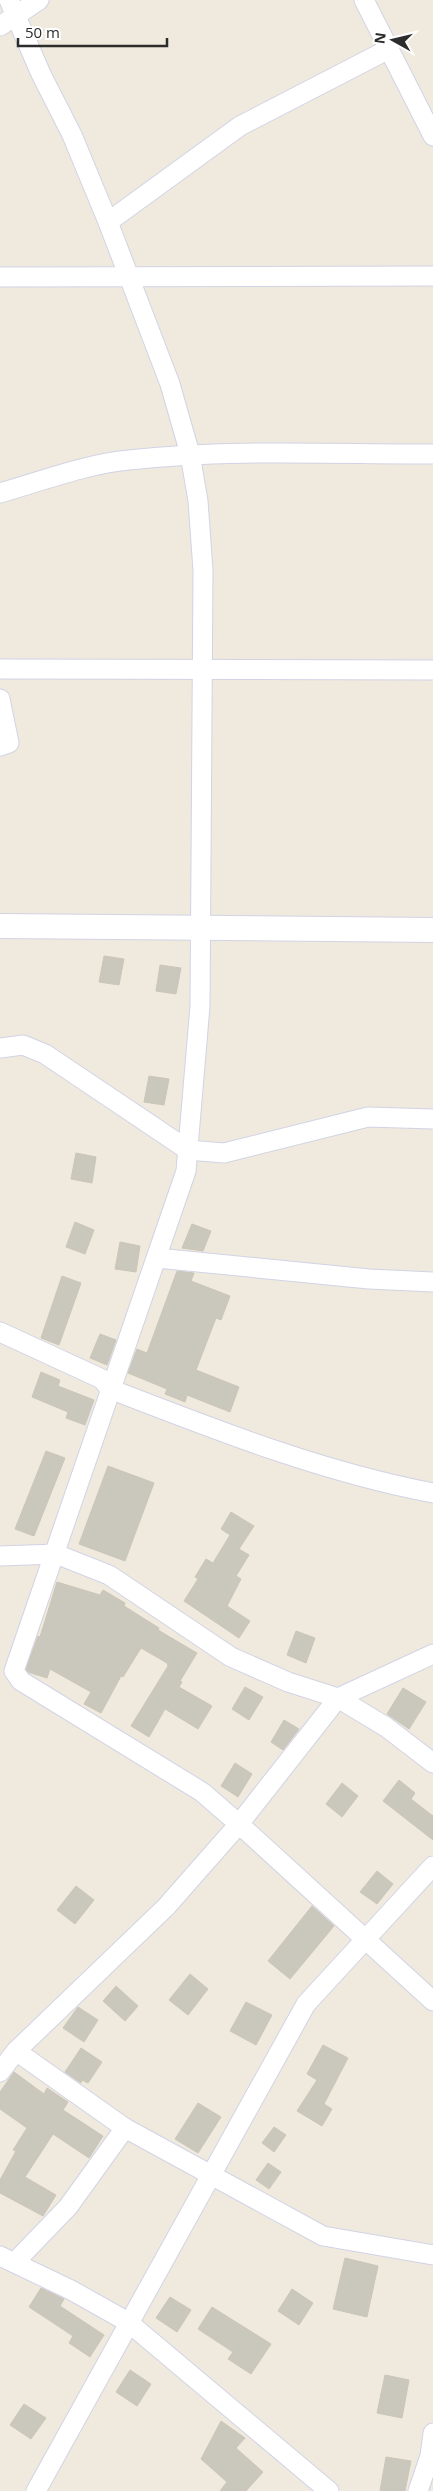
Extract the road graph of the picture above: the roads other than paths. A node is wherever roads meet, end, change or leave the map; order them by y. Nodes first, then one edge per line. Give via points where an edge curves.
1 (9, 0) edge
2 (39, 0) edge
3 (364, 0) edge
4 (8, 22) edge
5 (389, 49) junction
6 (433, 136) edge
7 (108, 222) junction
8 (433, 276) edge
9 (0, 277) edge
10 (128, 277) junction
11 (190, 454) junction
12 (433, 454) edge
13 (0, 493) edge
14 (0, 668) edge
15 (203, 670) junction
16 (433, 670) edge
17 (0, 699) edge
18 (0, 746) edge
19 (0, 926) edge
20 (201, 926) junction
21 (433, 930) edge
22 (0, 1048) edge
23 (433, 1119) edge
24 (188, 1150) junction
25 (157, 1258) junction
26 (433, 1282) edge
27 (0, 1332) edge
28 (110, 1389) junction
29 (433, 1493) edge
30 (56, 1554) junction
31 (0, 1556) edge
32 (433, 1654) edge
33 (338, 1698) junction
34 (433, 1763) edge
35 (239, 1824) junction
36 (433, 1866) edge
37 (366, 1938) junction
38 (433, 2001) edge
39 (16, 2051) junction
40 (0, 2072) edge
41 (126, 2128) junction
42 (211, 2173) junction
43 (433, 2255) edge
44 (6, 2261) edge
45 (128, 2322) junction
46 (433, 2433) edge
47 (431, 2456) edge
48 (36, 2491) edge
49 (329, 2491) edge
50 (418, 2491) edge

1 - 4 street
2 - 4 street
3 - 5 street
4 - 7 street via 72,135
5 - 6 street
5 - 7 street via 240,126
7 - 10 street
8 - 10 street
9 - 10 street
10 - 11 street via 170,384
11 - 12 street
11 - 13 street via 128,460 83,469
11 - 15 street via 198,501 203,570
14 - 15 street
15 - 16 street
15 - 20 street
17 - 18 street via 9,743
19 - 20 street
20 - 21 street
20 - 24 street via 200,1006
22 - 24 street via 24,1045 45,1054
23 - 24 street via 368,1117 224,1153
24 - 25 street via 186,1171
25 - 26 street
25 - 28 street
27 - 28 street via 102,1380
28 - 29 street via 298,1458 376,1482
28 - 30 street
30 - 31 street
30 - 33 street via 109,1575 231,1657 288,1682
30 - 35 street via 14,1671 21,1681 202,1792
32 - 33 street
33 - 34 street via 386,1727
33 - 35 street
35 - 37 street
35 - 39 street via 166,1907
36 - 37 street
37 - 38 street
37 - 42 street via 306,2004
39 - 40 street
39 - 41 street
41 - 42 street
41 - 44 street via 68,2207
42 - 43 street via 323,2236
42 - 45 street
44 - 45 street via 71,2290
45 - 48 street
45 - 49 street
46 - 47 street
47 - 50 street

